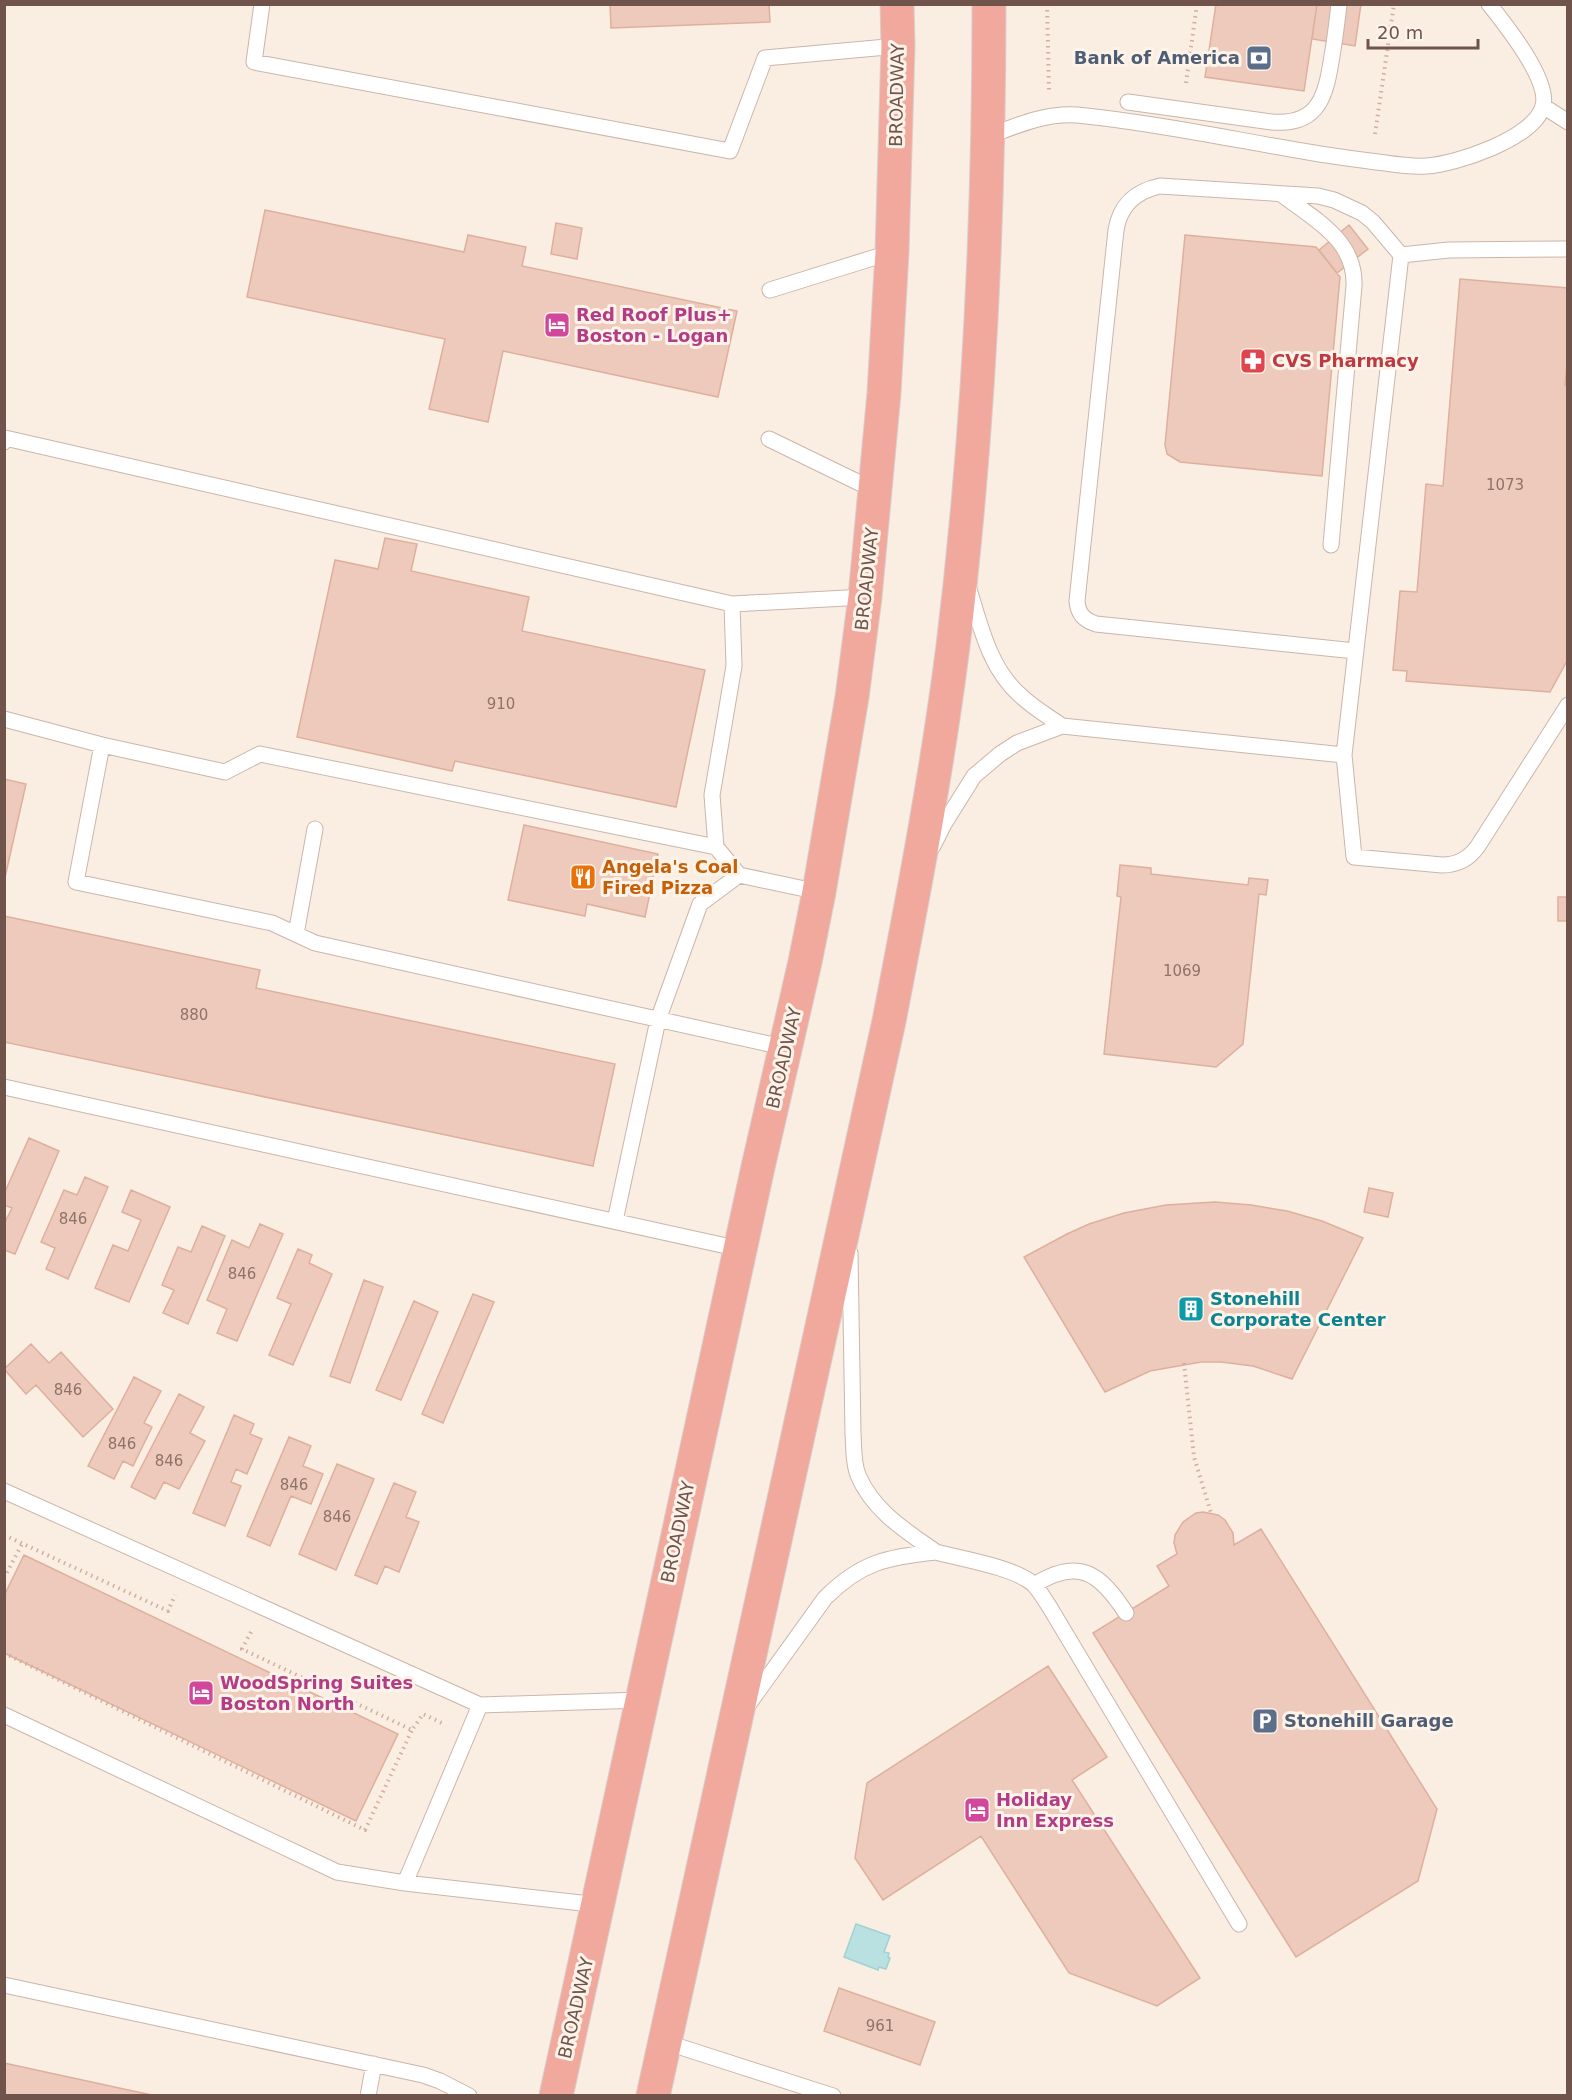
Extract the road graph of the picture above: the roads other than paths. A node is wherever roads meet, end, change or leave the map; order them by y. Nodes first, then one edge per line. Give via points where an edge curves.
1 (262, 4) edge
2 (897, 4) edge
3 (990, 4) edge
4 (1340, 4) edge
5 (1489, 4) edge
6 (898, 46) junction
7 (1128, 102) dead end
8 (1543, 106) junction
9 (1568, 122) edge
10 (990, 136) junction
11 (1280, 194) junction
12 (1568, 249) edge
13 (892, 252) junction
14 (1401, 255) junction
15 (770, 290) dead end
16 (5, 439) edge
17 (769, 439) dead end
18 (876, 490) junction
19 (1331, 545) dead end
20 (962, 564) junction
21 (865, 597) junction
22 (732, 604) junction
23 (1354, 651) junction
24 (1568, 705) edge
25 (4, 719) edge
26 (1062, 726) junction
27 (102, 745) junction
28 (1344, 755) junction
29 (315, 829) dead end
30 (716, 847) junction
31 (739, 874) junction
32 (916, 881) junction
33 (819, 892) junction
34 (296, 934) junction
35 (658, 1020) junction
36 (787, 1048) junction
37 (4, 1087) edge
38 (850, 1194) junction
39 (615, 1221) junction
40 (740, 1249) junction
41 (4, 1491) edge
42 (936, 1552) junction
43 (1034, 1585) junction
44 (1126, 1613) dead end
45 (642, 1700) junction
46 (480, 1705) junction
47 (4, 1715) edge
48 (734, 1725) junction
49 (405, 1883) junction
50 (599, 1905) junction
51 (1239, 1924) dead end
52 (4, 1985) edge
53 (664, 2042) junction
54 (374, 2064) junction
55 (368, 2096) edge
56 (469, 2096) edge
57 (556, 2096) edge
58 (653, 2096) edge
59 (833, 2096) edge

1 - 6 lane via 254,62 730,151 765,58
2 - 6 highway, BROADWAY
3 - 10 highway
4 - 7 lane via 1327,89 1318,105 1298,120 1272,122
5 - 8 lane via 1526,55 1540,85
6 - 13 highway, BROADWAY
8 - 9 lane
8 - 10 lane via 1536,119 1500,144 1477,155 1426,166 1341,158 1074,115 1035,118
10 - 20 highway via 978,382
11 - 14 lane via 1318,196 1348,205 1373,222
11 - 19 lane via 1334,233 1353,270
11 - 23 lane via 1160,186 1136,194 1124,207 1116,230 1077,606 1079,613 1095,624
12 - 14 lane via 1449,250
13 - 15 lane
13 - 18 highway, BROADWAY
14 - 23 lane
16 - 22 lane
17 - 18 lane
18 - 21 highway, BROADWAY
20 - 26 lane via 992,658 1020,695
20 - 32 highway via 945,706
21 - 22 lane
21 - 33 highway, BROADWAY
22 - 30 lane via 734,666 711,795
23 - 28 lane
24 - 28 lane via 1478,846 1466,859 1454,864 1354,857
25 - 27 lane
26 - 28 lane
26 - 32 lane via 1017,743 974,776 944,824
27 - 30 lane via 225,771 260,754
27 - 34 lane via 76,882 272,923
29 - 34 lane
30 - 31 lane
31 - 33 lane
31 - 35 lane via 700,904
32 - 38 highway
33 - 36 highway, BROADWAY
34 - 35 lane via 315,943
35 - 36 lane
35 - 39 lane
36 - 40 highway, BROADWAY
37 - 39 lane
38 - 42 lane via 855,1463 866,1490 884,1514
38 - 48 highway
39 - 40 lane
40 - 45 highway, BROADWAY
41 - 46 lane
42 - 43 lane via 1021,1577
42 - 48 lane via 888,1558 839,1583
43 - 44 lane via 1061,1572 1086,1573 1107,1586
43 - 51 lane
45 - 46 lane
45 - 50 highway, BROADWAY
46 - 49 lane
47 - 49 lane via 337,1872
48 - 53 highway
49 - 50 lane
50 - 57 highway, BROADWAY
52 - 54 lane
53 - 58 highway
53 - 59 lane
54 - 55 lane
54 - 56 lane via 423,2075

